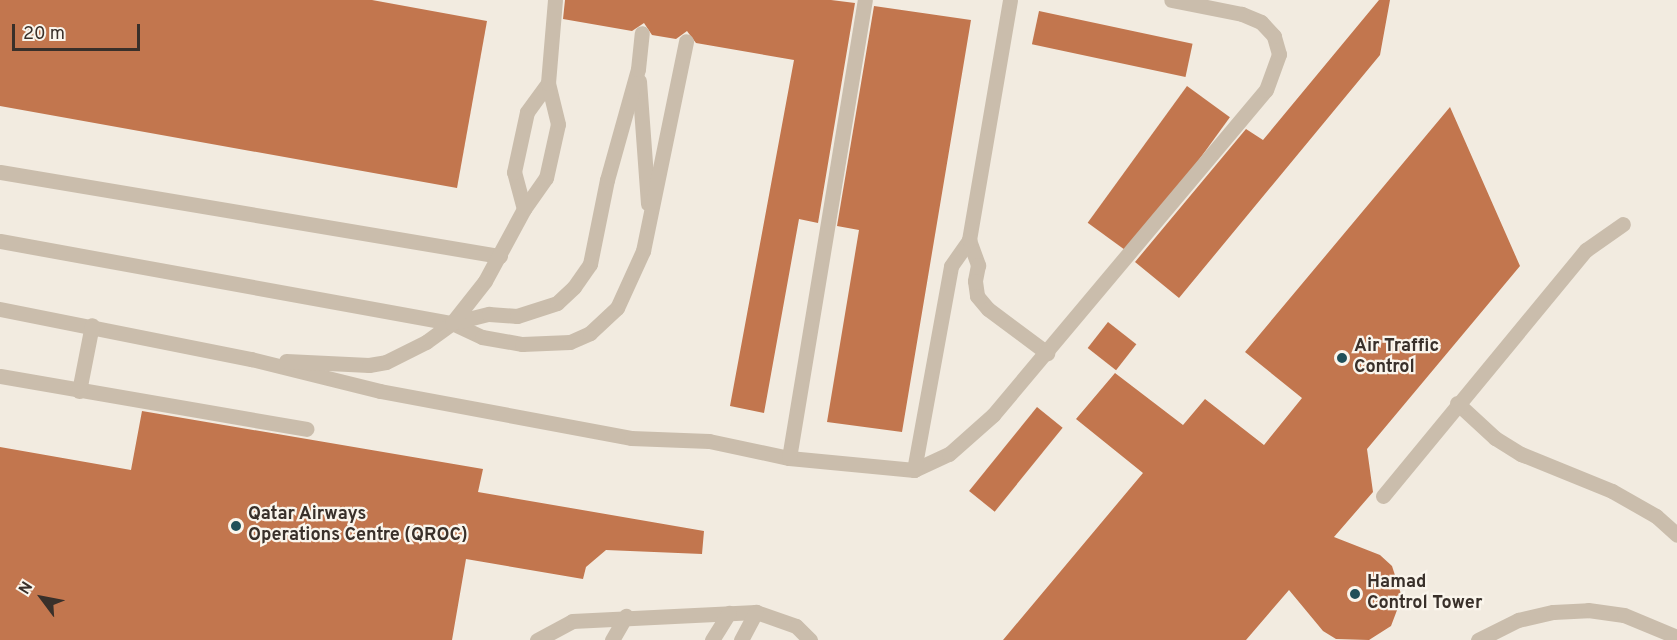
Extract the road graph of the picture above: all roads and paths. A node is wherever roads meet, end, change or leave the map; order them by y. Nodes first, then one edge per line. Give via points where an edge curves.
1 (555, 0) edge
2 (865, 0) edge
3 (1010, 0) edge
4 (1171, 0) edge
5 (642, 33) dead end
6 (686, 41) dead end
7 (638, 69) junction
8 (548, 83) junction
9 (0, 172) edge
10 (524, 209) junction
11 (649, 222) junction
12 (1623, 224) dead end
13 (969, 240) junction
14 (0, 241) edge
15 (500, 256) junction
16 (0, 309) edge
17 (452, 323) junction
18 (92, 325) junction
19 (1047, 352) junction
20 (251, 359) junction
21 (0, 376) edge
22 (79, 391) junction
23 (1457, 403) junction
24 (306, 429) dead end
25 (789, 458) junction
26 (914, 470) junction
27 (1383, 496) dead end
28 (1677, 535) edge
29 (756, 612) junction
30 (729, 613) junction
31 (626, 616) junction
32 (1677, 637) edge
33 (537, 640) edge
34 (612, 640) edge
35 (712, 640) edge
36 (741, 640) edge
37 (810, 640) edge
38 (1478, 640) edge

1 - 8 lane
2 - 25 lane
3 - 13 lane
4 - 19 lane via 1242,14 1261,22 1274,36 1279,54 1274,74 1266,90
5 - 7 lane
6 - 11 lane
7 - 11 lane
7 - 17 lane via 607,180 597,243 590,264 574,287 557,303 537,311 517,316 489,314
8 - 10 lane via 527,112 514,172
8 - 10 lane via 558,124 546,178
9 - 15 lane
10 - 15 lane
11 - 17 lane via 643,251 617,308 591,333 570,342 522,345 482,337
12 - 23 lane via 1586,249
13 - 19 lane via 978,265 977,296 988,309
13 - 26 lane via 951,266
14 - 17 lane
15 - 17 lane
16 - 18 lane
17 - 20 lane via 426,342 386,362 369,365
18 - 20 lane
18 - 22 lane
19 - 26 lane via 972,438 950,454
20 - 25 lane via 380,391 631,438 709,441
21 - 22 lane
22 - 24 lane
23 - 27 lane
23 - 28 lane via 1512,449 1612,491 1656,516
25 - 26 lane
29 - 30 lane
29 - 36 lane
29 - 37 lane via 796,626
30 - 31 lane
30 - 35 lane
31 - 33 lane via 572,621
31 - 34 lane
32 - 38 lane via 1624,615 1588,610 1518,620

